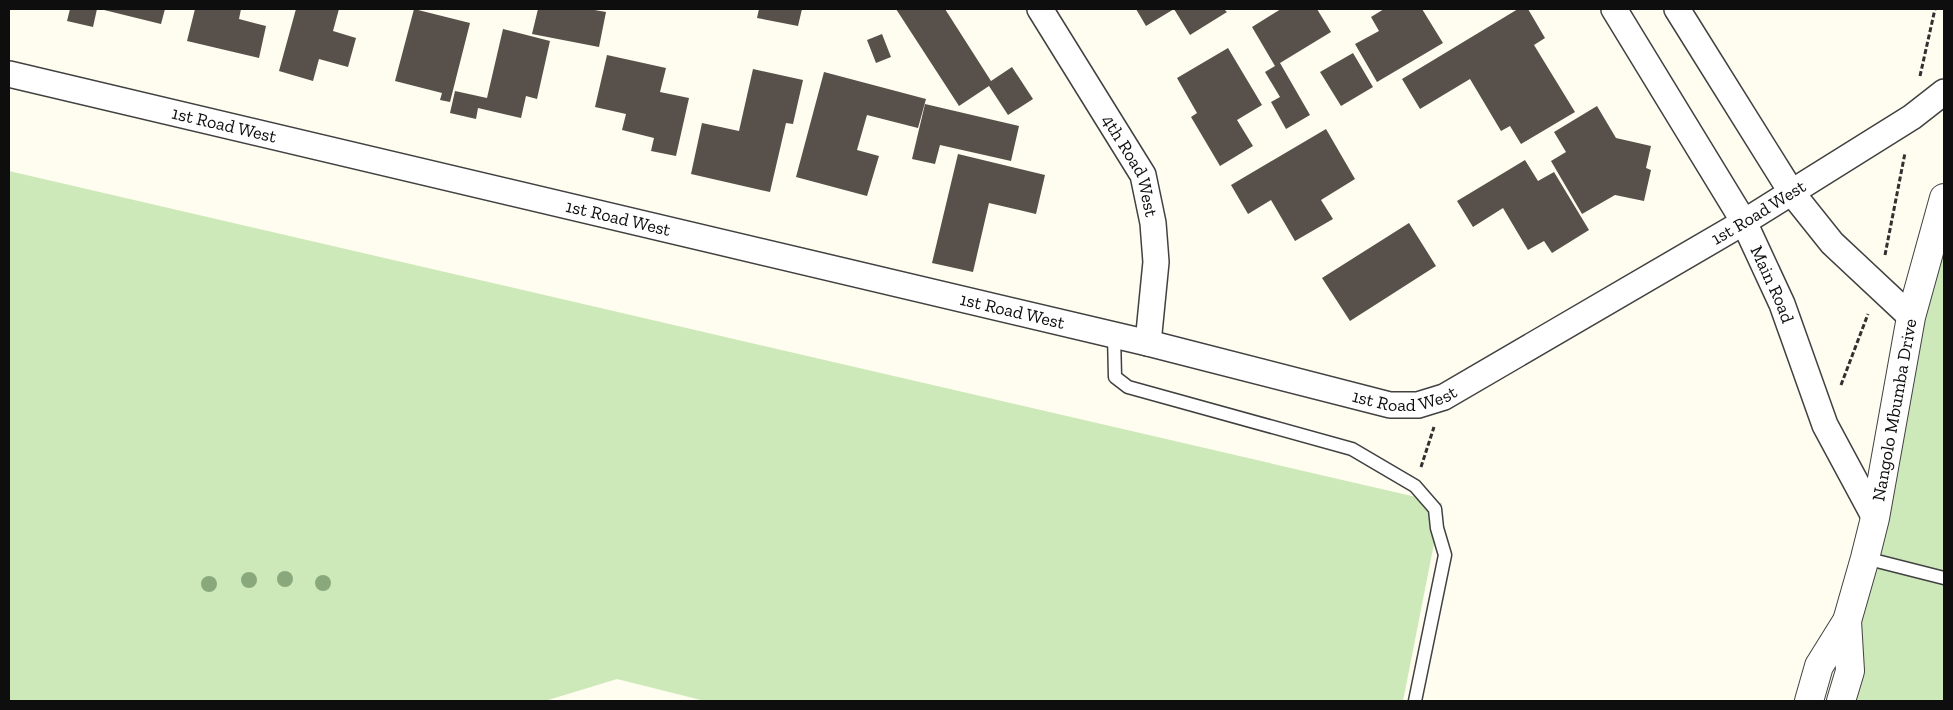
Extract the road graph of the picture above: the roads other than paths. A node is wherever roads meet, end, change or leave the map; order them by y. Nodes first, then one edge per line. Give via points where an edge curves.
1 (1040, 9) edge
2 (1614, 9) edge
3 (1677, 9) edge
4 (9, 74) edge
5 (1944, 92) edge
6 (1792, 193) junction
7 (1944, 198) edge
8 (1744, 222) junction
9 (1910, 317) junction
10 (1114, 335) junction
11 (1148, 343) junction
12 (1875, 518) junction
13 (1865, 558) junction
14 (1944, 578) edge
15 (1847, 621) junction
16 (1415, 701) edge
17 (1809, 701) edge
18 (1842, 701) edge

1 - 11 street, 4th Road West via 1143,174 1153,223 1156,262
2 - 8 street, Main Road
3 - 6 street
4 - 10 street, 1st Road West
5 - 6 street, 1st Road West via 1912,117
6 - 8 street, 1st Road West
6 - 9 street via 1832,243
7 - 9 street, Nangolo Mbumba Drive
8 - 11 street, 1st Road West via 1444,397 1418,405 1390,405
8 - 12 street, Main Road via 1782,304 1825,425
9 - 12 street, Nangolo Mbumba Drive
10 - 11 street, 1st Road West
10 - 16 lane via 1115,377 1128,387 1352,449 1415,486 1435,508 1445,554
12 - 13 street, Nangolo Mbumba Drive
13 - 14 lane
13 - 15 street, Nangolo Mbumba Drive
15 - 17 street, Nangolo Mbumba Drive via 1819,666
15 - 18 street, Nangolo Mbumba Drive via 1850,671

